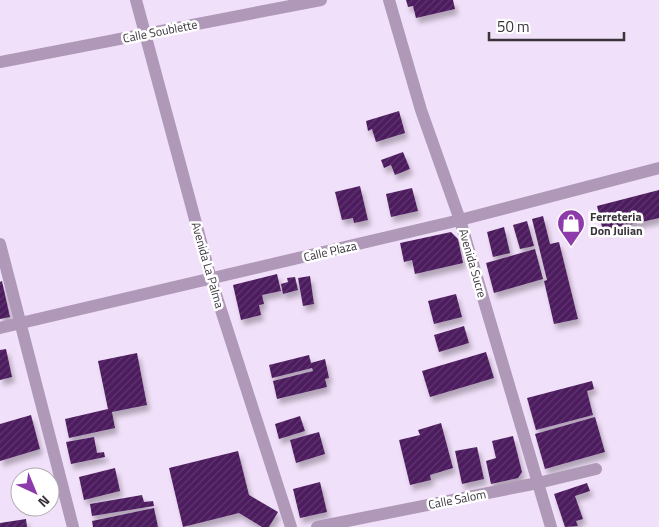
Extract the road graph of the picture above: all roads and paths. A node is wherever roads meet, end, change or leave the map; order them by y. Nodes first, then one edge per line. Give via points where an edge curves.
1 (136, 0) edge
2 (321, 0) edge
3 (389, 0) edge
4 (146, 34) junction
5 (0, 62) edge
6 (659, 168) edge
7 (460, 220) junction
8 (0, 244) edge
9 (211, 279) junction
10 (22, 323) junction
11 (0, 328) edge
12 (596, 469) dead end
13 (538, 483) junction
14 (73, 527) edge
15 (291, 527) edge
16 (317, 527) edge
17 (551, 527) edge

1 - 4 street, Avenida La Palma
2 - 4 street, Calle Soublette
3 - 7 street, Avenida Sucre via 421,110
4 - 5 street, Calle Soublette
4 - 9 street, Avenida La Palma
6 - 7 street, Calle Plaza
7 - 9 street, Calle Plaza
7 - 13 street, Avenida Sucre
8 - 10 street
9 - 10 street, Calle Plaza
9 - 15 street, Avenida La Palma
10 - 11 street, Calle Plaza
10 - 14 street
12 - 13 street, Calle Salom
13 - 16 street, Calle Salom
13 - 17 street, Avenida Sucre

